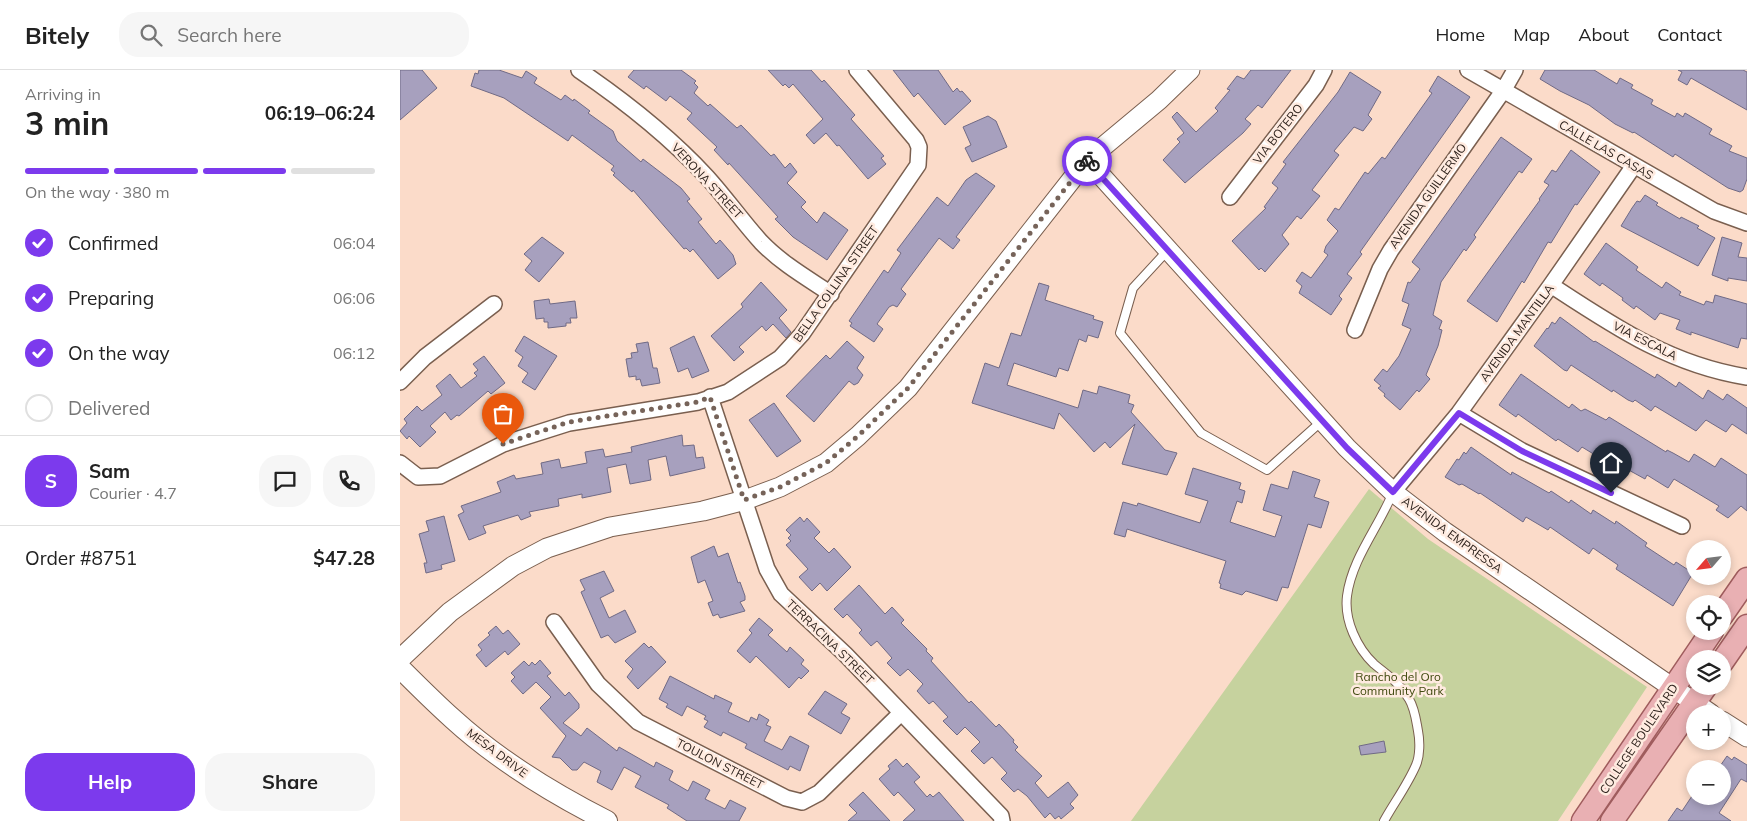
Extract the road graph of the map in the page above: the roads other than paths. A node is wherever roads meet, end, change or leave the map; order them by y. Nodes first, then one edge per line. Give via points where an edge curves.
1 (579, 70) edge
2 (856, 70) edge
3 (1190, 70) edge
4 (1324, 70) edge
5 (1468, 70) edge
6 (1515, 70) edge
7 (1503, 90) junction
8 (1086, 160) junction
9 (1633, 167) junction
10 (1230, 197) dead end
11 (1747, 222) edge
12 (1168, 250) junction
13 (1551, 285) junction
14 (831, 294) junction
15 (494, 304) dead end
16 (1355, 330) dead end
17 (1747, 377) edge
18 (400, 382) edge
19 (710, 397) junction
20 (1459, 413) junction
21 (1323, 420) junction
22 (400, 463) edge
23 (1393, 492) junction
24 (744, 500) junction
25 (1682, 526) dead end
26 (1747, 579) edge
27 (1731, 602) edge
28 (554, 622) dead end
29 (1747, 626) edge
30 (1706, 640) edge
31 (1730, 650) edge
32 (400, 660) edge
33 (400, 668) edge
34 (1673, 688) junction
35 (1704, 701) edge
36 (901, 713) junction
37 (1731, 727) edge
38 (1747, 737) edge
39 (607, 821) edge
40 (1002, 821) edge
41 (1384, 821) edge
42 (1583, 821) edge
43 (1612, 821) edge

1 - 14 street, VERONA STREET via 658,129 707,178 762,242 786,264
2 - 14 street, BELLA COLLINA STREET via 920,148 918,165
3 - 8 street
4 - 10 street, VIA BOTERO
5 - 7 street, CALLE LAS CASAS
6 - 7 street, AVENIDA GUILLERMO
7 - 9 street, CALLE LAS CASAS
7 - 16 street, AVENIDA GUILLERMO via 1391,250
8 - 12 street, AVENIDA EMPRESSA
8 - 24 street via 908,388 826,463 780,487
9 - 11 street, CALLE LAS CASAS via 1714,211
9 - 13 street, AVENIDA MANTILLA
12 - 21 street, AVENIDA EMPRESSA
12 - 21 lane via 1132,288 1120,333 1201,433 1267,470
13 - 17 street, VIA ESCALA via 1628,335 1675,358
13 - 20 street, AVENIDA MANTILLA
14 - 19 street, BELLA COLLINA STREET via 780,358 728,392
15 - 18 street via 425,357
19 - 22 street, BELLA COLLINA STREET via 698,402 569,422 503,444 440,476 418,477
19 - 24 street, TERRACINA STREET
20 - 23 street, AVENIDA MANTILLA
20 - 25 street via 1522,451
21 - 23 street, AVENIDA EMPRESSA
23 - 34 street, AVENIDA EMPRESSA via 1445,532
23 - 41 lane via 1384,516 1353,569 1346,597 1348,619 1359,647 1394,679 1416,715 1419,739 1417,764
24 - 32 street via 703,511 610,527 547,548 513,566 450,612
24 - 36 street, TERRACINA STREET via 767,569 781,594
26 - 27 main road
28 - 36 street, TOULON STREET via 598,684 638,722 786,798 802,802 819,793
29 - 31 main road
30 - 34 main road, COLLEGE BOULEVARD
33 - 39 main road, MESA DRIVE via 454,720 519,770
34 - 35 street, AVENIDA EMPRESSA
34 - 42 main road, COLLEGE BOULEVARD
35 - 43 main road, COLLEGE BOULEVARD
36 - 40 street, TERRACINA STREET via 1001,816
37 - 38 street

